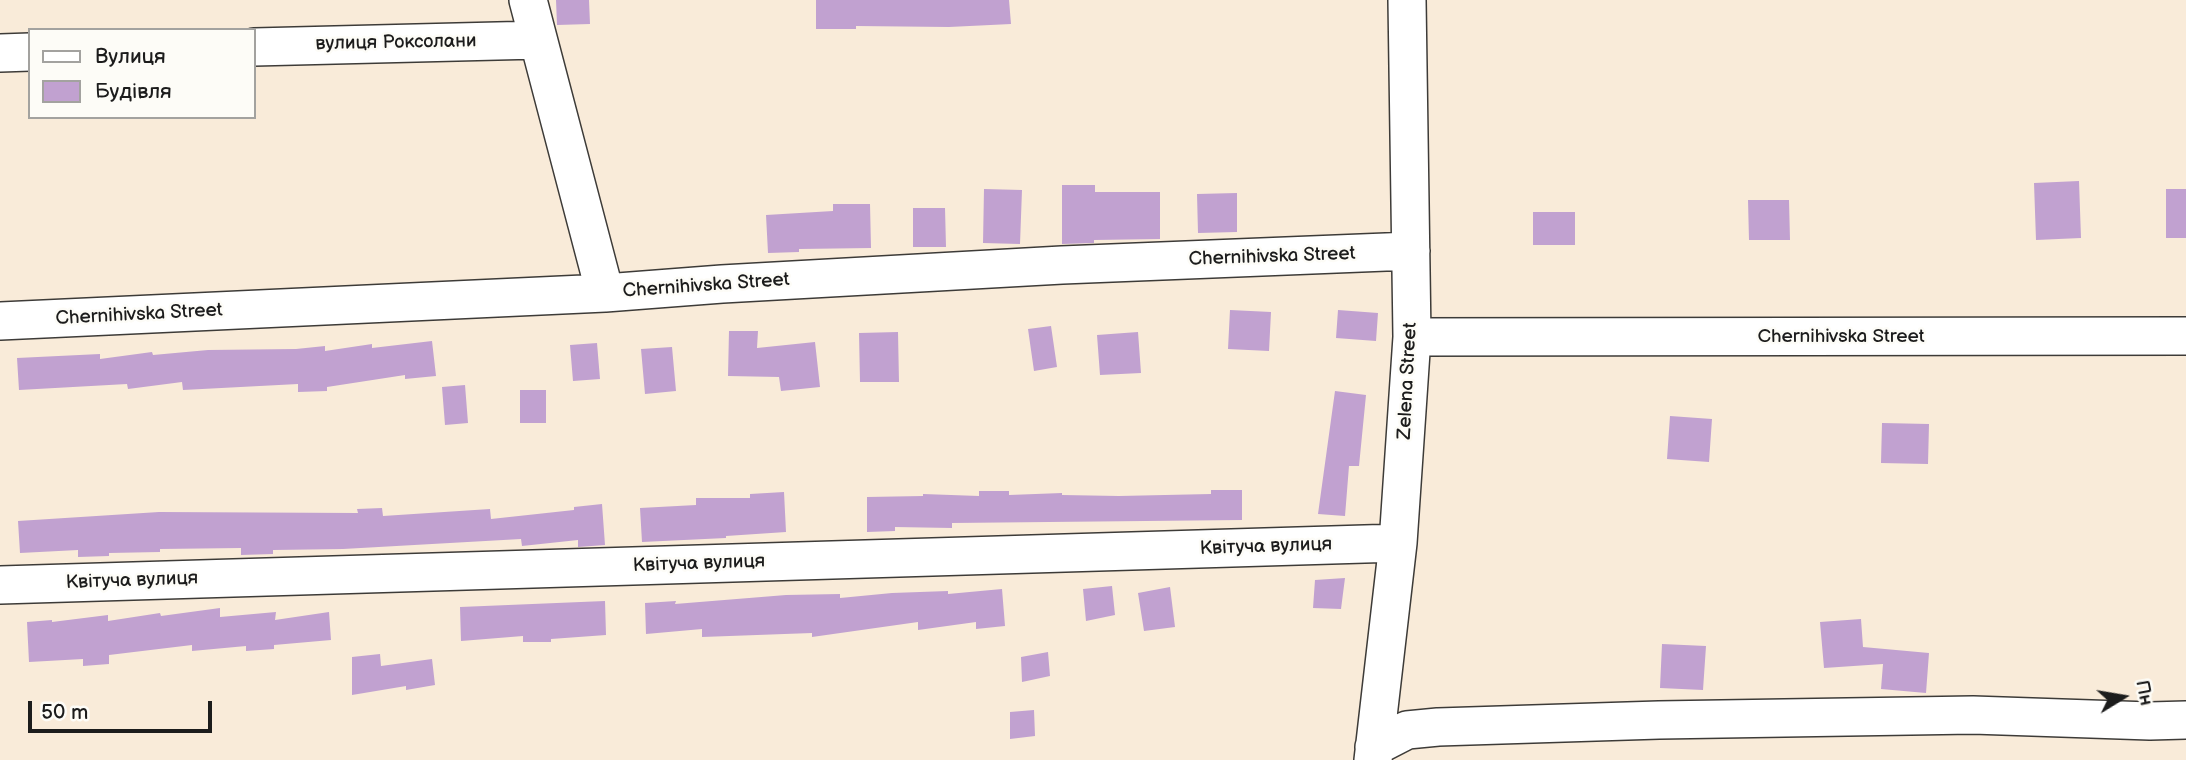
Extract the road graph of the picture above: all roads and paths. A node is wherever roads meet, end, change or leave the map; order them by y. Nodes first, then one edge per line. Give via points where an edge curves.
1 (528, 0) edge
2 (1407, 0) edge
3 (538, 40) junction
4 (256, 47) edge
5 (28, 52) edge
6 (0, 53) edge
7 (1411, 251) junction
8 (605, 293) junction
9 (0, 321) edge
10 (2186, 336) edge
11 (1412, 337) junction
12 (1398, 543) junction
13 (0, 585) edge
14 (2186, 720) edge
15 (1373, 753) edge

1 - 3 street
2 - 7 street, Zelena Street
3 - 4 street, вулиця Роксолани
3 - 8 street
5 - 6 street
7 - 8 street, Chernihivska Street via 1062,265
7 - 11 street, Zelena Street
8 - 9 street, Chernihivska Street
10 - 11 street, Chernihivska Street
11 - 12 street, Zelena Street
12 - 13 street, Квітуча вулиця
12 - 15 street, Zelena Street
14 - 15 street via 1973,715 1438,727 1407,730 1387,738

